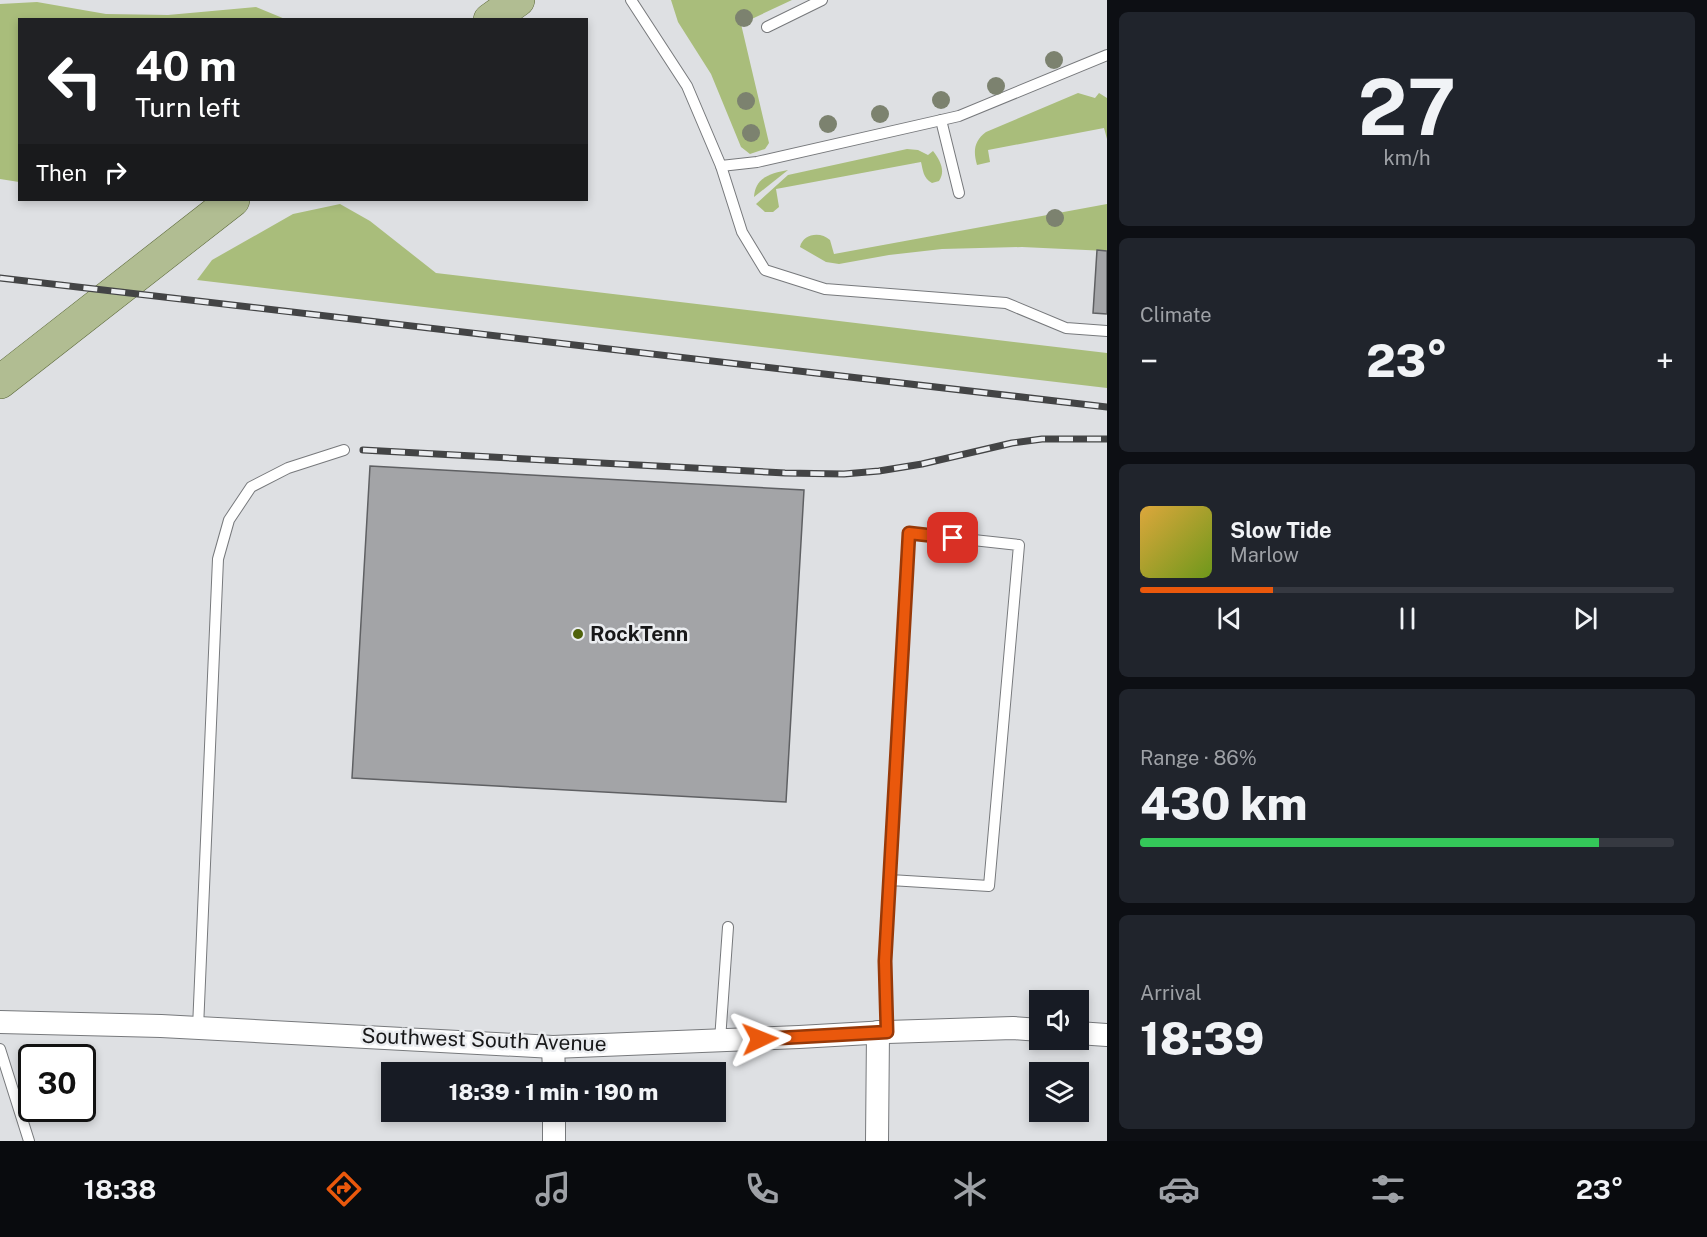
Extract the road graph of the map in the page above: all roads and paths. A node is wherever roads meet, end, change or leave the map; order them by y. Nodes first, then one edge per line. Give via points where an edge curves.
1 (500, 0) edge
2 (518, 0) edge
3 (631, 0) edge
4 (822, 0) edge
5 (490, 18) edge
6 (492, 18) edge
7 (767, 27) dead end
8 (1107, 56) edge
9 (941, 120) junction
10 (721, 166) junction
11 (959, 193) dead end
12 (232, 201) edge
13 (1107, 331) edge
14 (0, 382) edge
15 (344, 450) dead end
16 (890, 880) junction
17 (728, 927) dead end
18 (0, 1023) edge
19 (198, 1028) junction
20 (1029, 1029) edge
21 (882, 1032) junction
22 (1089, 1034) edge
23 (1107, 1035) edge
24 (720, 1040) junction
25 (553, 1047) junction
26 (0, 1048) edge
27 (554, 1062) edge
28 (554, 1122) edge
29 (29, 1141) edge
30 (554, 1141) edge
31 (877, 1141) edge

1 - 5 main road
2 - 6 main road
3 - 10 lane via 687,86
4 - 7 lane
8 - 9 lane
9 - 10 lane via 757,162
9 - 11 lane
10 - 13 lane via 742,232 765,270 825,289 1006,303 1066,328
12 - 14 main road
15 - 19 lane via 288,468 251,487 229,520 218,559
16 - 16 lane via 909,533 1019,545 989,886
16 - 21 lane
17 - 24 lane
18 - 19 street, Southwest South Avenue
19 - 25 street, Southwest South Avenue
20 - 21 street, Southwest South Avenue
21 - 24 street, Southwest South Avenue
21 - 31 street
22 - 23 street
24 - 25 street, Southwest South Avenue
25 - 27 street
26 - 29 lane
28 - 30 street

